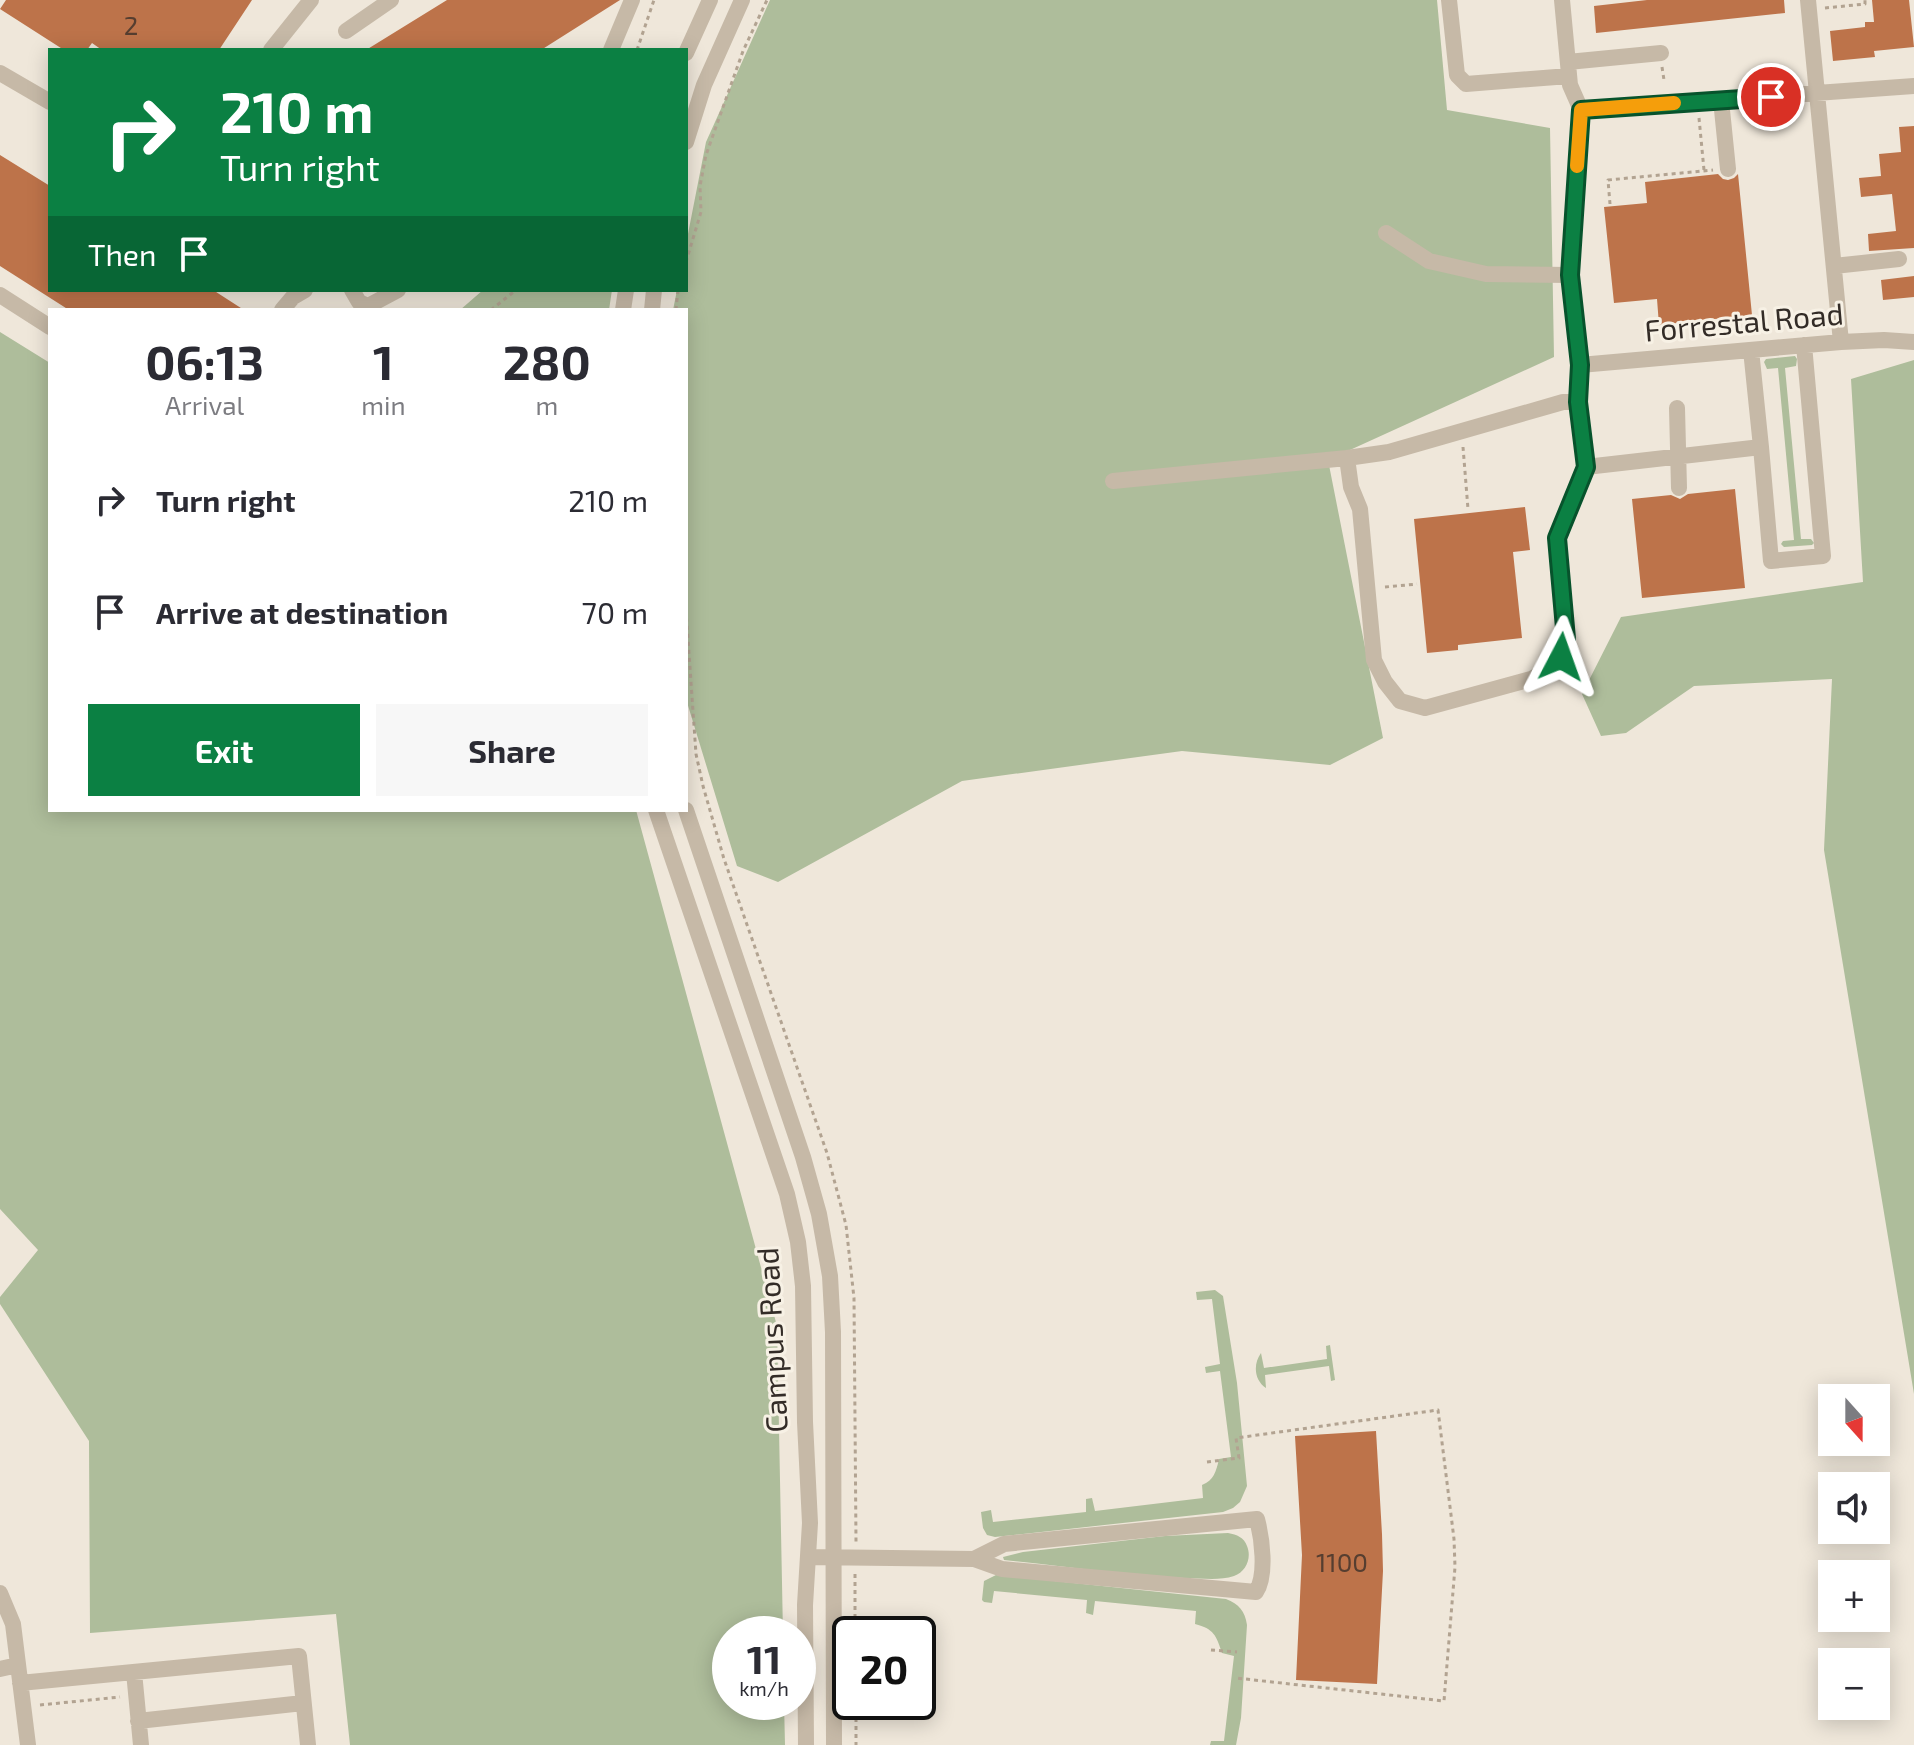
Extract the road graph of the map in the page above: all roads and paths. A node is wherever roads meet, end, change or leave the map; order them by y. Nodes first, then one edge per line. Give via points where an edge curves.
1 (311, 0) edge
2 (391, 0) edge
3 (632, 0) edge
4 (654, 0) edge
5 (710, 0) edge
6 (742, 0) edge
7 (767, 0) edge
8 (1449, 0) edge
9 (1562, 0) edge
10 (1865, 0) edge
11 (1809, 5) edge
12 (346, 31) dead end
13 (273, 48) edge
14 (612, 48) edge
15 (638, 48) edge
16 (688, 49) edge
17 (1661, 53) dead end
18 (1569, 69) junction
19 (0, 73) edge
20 (1914, 86) edge
21 (1818, 93) junction
22 (1721, 100) junction
23 (48, 101) edge
24 (1581, 110) junction
25 (1699, 118) dead end
26 (688, 136) edge
27 (1728, 169) joint
28 (1704, 171) junction
29 (1610, 204) dead end
30 (1386, 233) dead end
31 (688, 255) edge
32 (1899, 259) dead end
33 (1834, 266) junction
34 (1570, 275) junction
35 (302, 292) edge
36 (353, 292) edge
37 (394, 292) edge
38 (514, 292) edge
39 (0, 295) edge
40 (284, 308) edge
41 (494, 308) edge
42 (48, 326) edge
43 (1841, 342) junction
44 (1914, 342) edge
45 (1804, 345) junction
46 (1751, 350) junction
47 (1580, 365) junction
48 (1578, 402) junction
49 (1677, 408) dead end
50 (1462, 432) junction
51 (1761, 447) junction
52 (1678, 456) junction
53 (1347, 458) junction
54 (1586, 467) junction
55 (1113, 481) dead end
56 (1679, 488) dead end
57 (1468, 509) dead end
58 (1417, 584) dead end
59 (1368, 589) junction
60 (657, 812) edge
61 (687, 812) edge
62 (1207, 1462) dead end
63 (808, 1557) junction
64 (833, 1557) junction
65 (974, 1559) junction
66 (0, 1593) edge
67 (1211, 1650) dead end
68 (1237, 1652) dead end
69 (18, 1665) junction
70 (0, 1669) edge
71 (134, 1672) junction
72 (1236, 1678) dead end
73 (20, 1683) junction
74 (136, 1695) junction
75 (303, 1703) junction
76 (23, 1707) junction
77 (856, 1720) edge
78 (138, 1721) junction
79 (28, 1745) edge
80 (141, 1745) edge
81 (308, 1745) edge
82 (806, 1745) edge
83 (834, 1745) edge
84 (856, 1745) edge

1 - 13 street
2 - 12 street
3 - 14 street
4 - 15 path
5 - 16 street
6 - 26 street
7 - 31 path via 706,155 701,212
8 - 18 street via 1457,75 1466,84
9 - 18 street
10 - 11 path
11 - 21 street
17 - 18 street
18 - 24 street
19 - 23 street
20 - 21 street
21 - 22 street
21 - 33 street
22 - 24 street
22 - 27 street
24 - 34 street
25 - 28 path
27 - 28 path
28 - 29 path via 1608,180
30 - 34 street via 1429,261 1486,274
32 - 33 street
33 - 43 street
34 - 47 street
35 - 40 street
36 - 37 street via 368,306
38 - 41 path
39 - 42 street
43 - 44 street, Forrestal Road
43 - 45 street, Forrestal Road
45 - 46 street, Forrestal Road
45 - 51 street via 1823,556 1771,561
46 - 47 street, Forrestal Road
46 - 51 street
47 - 48 street
48 - 50 street
48 - 54 street
49 - 52 street
50 - 53 street
50 - 57 path
51 - 52 street
52 - 54 street
52 - 56 street
53 - 55 street
53 - 59 street via 1360,509
54 - 59 street via 1557,538 1566,639 1561,657 1550,669 1425,708 1400,701 1374,660
58 - 59 path
60 - 63 street, Campus Road via 787,1194 798,1242
61 - 64 street, Campus Road via 819,1214 833,1332
62 - 72 path via 1239,1458 1236,1438 1438,1410 1455,1567 1444,1701
63 - 64 street
63 - 82 street, Campus Road
64 - 65 street
64 - 83 street, Campus Road
65 - 65 street via 1004,1544 1257,1519 1262,1583 1256,1592 1002,1569
66 - 69 street via 13,1624
67 - 68 path
69 - 70 street
69 - 73 street
71 - 73 street
71 - 74 street
71 - 75 street via 299,1656
73 - 76 street
74 - 76 path
74 - 78 street
75 - 78 street
75 - 81 street
76 - 79 street
77 - 84 path
78 - 80 street

